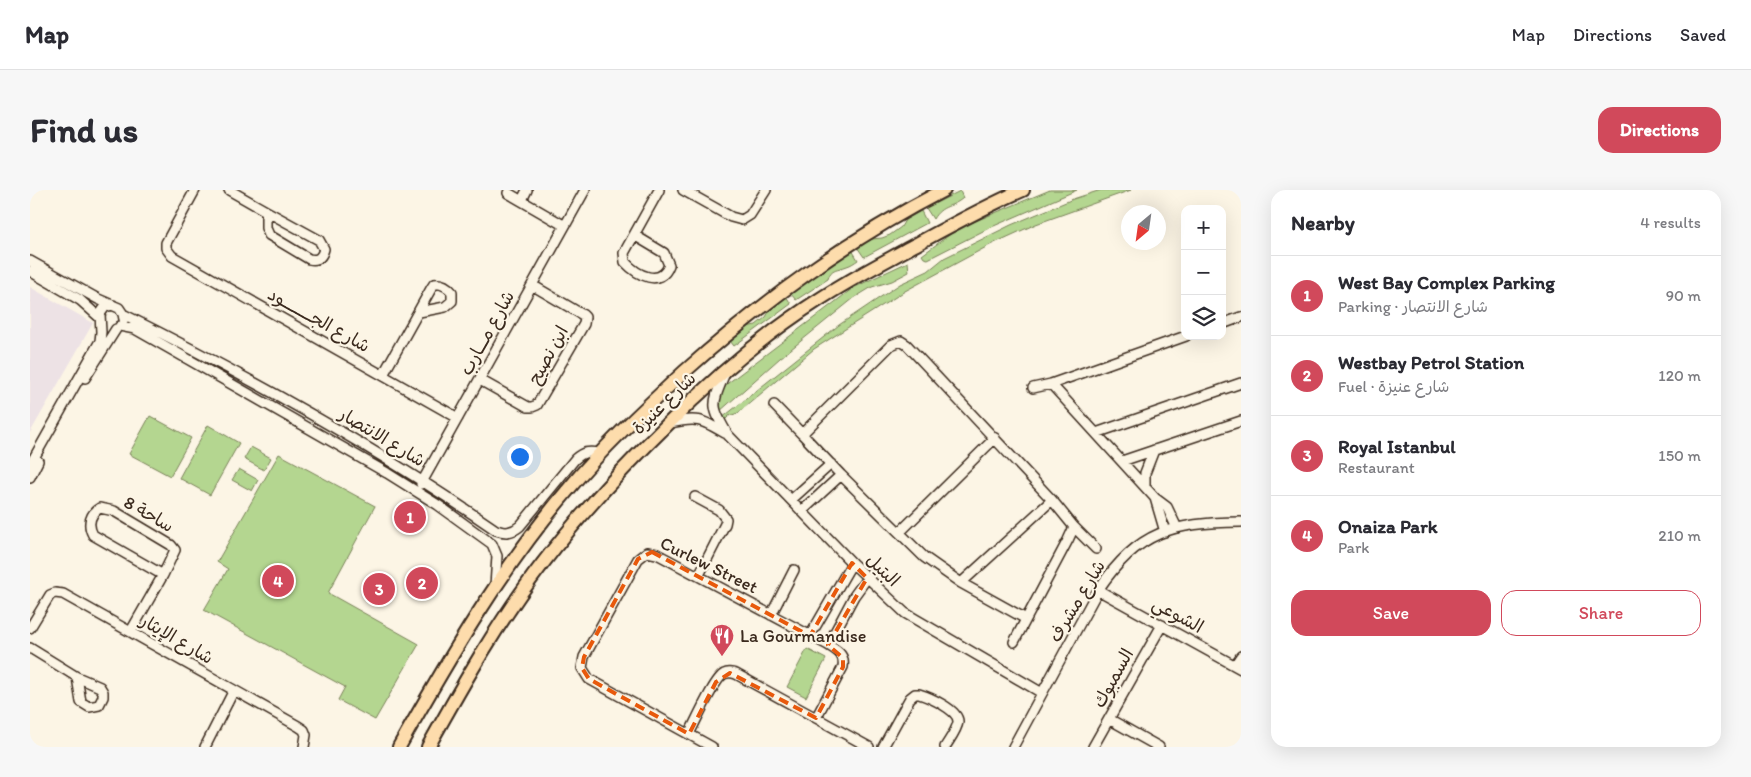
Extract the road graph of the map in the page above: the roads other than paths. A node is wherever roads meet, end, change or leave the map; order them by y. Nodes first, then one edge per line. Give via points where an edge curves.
1 (196, 190) edge
2 (229, 190) edge
3 (528, 190) edge
4 (585, 190) edge
5 (659, 190) edge
6 (683, 190) edge
7 (766, 190) edge
8 (944, 190) edge
9 (507, 191) edge
10 (1018, 191) edge
11 (522, 200) junction
12 (266, 211) junction
13 (565, 226) junction
14 (634, 235) junction
15 (30, 261) edge
16 (30, 271) edge
17 (532, 285) junction
18 (113, 306) junction
19 (419, 312) dead end
20 (123, 314) junction
21 (1241, 317) edge
22 (100, 321) junction
23 (1226, 323) edge
24 (118, 328) junction
25 (1181, 338) edge
26 (726, 369) junction
27 (383, 375) junction
28 (480, 380) junction
29 (1241, 383) edge
30 (1051, 384) junction
31 (1033, 388) dead end
32 (282, 398) junction
33 (774, 405) dead end
34 (271, 406) junction
35 (458, 418) junction
36 (1241, 420) edge
37 (668, 424) junction
38 (1096, 433) junction
39 (728, 434) junction
40 (802, 434) junction
41 (995, 438) junction
42 (1154, 450) junction
43 (599, 454) junction
44 (1122, 462) junction
45 (831, 464) junction
46 (30, 465) edge
47 (841, 475) junction
48 (30, 476) edge
49 (423, 481) junction
50 (1145, 486) junction
51 (418, 491) junction
52 (694, 496) dead end
53 (1155, 498) junction
54 (791, 500) junction
55 (1052, 500) junction
56 (802, 511) junction
57 (1241, 522) edge
58 (1074, 526) junction
59 (1177, 528) junction
60 (900, 532) junction
61 (1165, 532) junction
62 (1096, 549) dead end
63 (852, 563) junction
64 (794, 570) dead end
65 (163, 575) junction
66 (699, 576) junction
67 (867, 578) junction
68 (961, 583) junction
69 (840, 585) junction
70 (494, 589) junction
71 (1098, 590) junction
72 (854, 596) junction
73 (770, 615) junction
74 (1026, 619) junction
75 (1162, 625) junction
76 (30, 628) edge
77 (131, 631) junction
78 (810, 636) junction
79 (1014, 642) dead end
80 (828, 645) junction
81 (30, 648) edge
82 (1241, 656) edge
83 (1238, 667) edge
84 (77, 677) dead end
85 (234, 690) junction
86 (1042, 693) junction
87 (816, 718) junction
88 (1109, 718) junction
89 (689, 734) junction
90 (205, 747) edge
91 (304, 747) edge
92 (399, 747) edge
93 (428, 747) edge
94 (712, 747) edge
95 (869, 747) edge
96 (883, 747) edge
97 (945, 747) edge
98 (1013, 747) edge
99 (1093, 747) edge
100 (1159, 747) edge

1 - 27 street, شارع الجــــــــود via 169,237 166,248 169,253
2 - 12 street
3 - 11 street
4 - 13 street, شارع مـــارب
5 - 14 street
6 - 7 street via 742,220 750,215
8 - 43 highway, شارع عنيزة via 854,241 771,299 649,404
9 - 11 street
10 - 26 highway, شارع عنيزة via 820,298
11 - 13 street
12 - 12 street via 319,240 324,249 320,258 309,259 269,235
13 - 17 street, شارع مـــارب
14 - 14 street via 624,253 625,262 649,278 664,274 668,265 664,253
15 - 18 street
16 - 22 street via 80,300
17 - 28 street, شارع مـــارب
17 - 28 street, ابن نصيح via 583,315 586,320 579,333 537,405 532,408
18 - 20 street
18 - 22 street via 105,307
19 - 27 street
20 - 24 street via 124,320
20 - 32 street, شارع الانتصار
21 - 23 street
22 - 24 street via 109,330
22 - 46 street via 100,341
24 - 34 street, شارع الانتصار via 129,327 142,333
24 - 48 street via 88,373
25 - 30 street
26 - 37 highway, شارع عنيزة
26 - 39 street, البتيل via 716,394 714,410
27 - 35 street, شارع الجــــــــود
28 - 35 street, شارع مـــارب
29 - 38 street
30 - 31 street
30 - 38 street
32 - 34 street
32 - 49 street, شارع الانتصار
33 - 40 street
34 - 51 street, شارع الانتصار
35 - 49 street, شارع مـــارب
36 - 42 street
37 - 39 street, البتيل via 688,419 701,420
37 - 93 highway, شارع عنيزة via 632,459 541,565 474,666
38 - 44 street
39 - 54 street, البتيل
40 - 41 street via 891,345 901,341
40 - 45 street
41 - 55 street
41 - 60 street
42 - 44 street
42 - 50 street via 1145,474
43 - 49 street, شارع الانتصار via 586,452 575,459 520,526 509,532 496,530
43 - 70 highway, شارع عنيزة via 560,500
44 - 50 street
45 - 47 street
45 - 54 street
47 - 56 street
47 - 60 street
49 - 51 street, شارع مـــارب
50 - 53 street
51 - 70 street, شارع الانتصار via 492,544 497,556
52 - 66 street via 719,510 726,519
53 - 59 street via 1167,507
53 - 61 street
54 - 56 street, البتيل
55 - 58 street
55 - 68 street
56 - 63 street, البتيل
57 - 59 street, شارع مشرف
58 - 62 street
58 - 74 street
59 - 61 street, شارع مشرف
60 - 68 street via 924,557
61 - 71 street, شارع مشرف via 1124,558
63 - 67 street, البتيل
63 - 69 street
64 - 73 street
65 - 65 street, ساحة 8 via 175,552 173,547 114,511 100,508 95,511 89,523 93,535
65 - 77 street, ساحة 8
66 - 73 street, Curlew Street
66 - 89 street, Curlew Street via 652,552 642,554 582,663 590,679
67 - 72 street
67 - 86 street, البتيل via 911,617
68 - 74 street
69 - 72 street via 844,594
69 - 78 street
70 - 92 highway, شارع عنيزة
71 - 75 street, الشوعي
71 - 86 street, شارع مشرف
72 - 80 street
73 - 78 street, Curlew Street
74 - 79 street
75 - 83 street, الشوعي
75 - 88 street, السمبوك
76 - 77 street, شارع الإيثار via 50,595 59,593
77 - 85 street, شارع الإيثار
78 - 80 street, Curlew Street
80 - 87 street, Curlew Street via 842,654 844,661
81 - 84 street
82 - 83 street
85 - 90 street
85 - 91 street, شارع الإيثار via 304,730 307,738
86 - 98 street, شارع مشرف
87 - 89 street via 736,674 724,674 716,682
87 - 95 street
88 - 99 street, السمبوك
88 - 100 street
89 - 94 street, Curlew Street
96 - 97 street via 910,698 918,694 957,716 957,726

